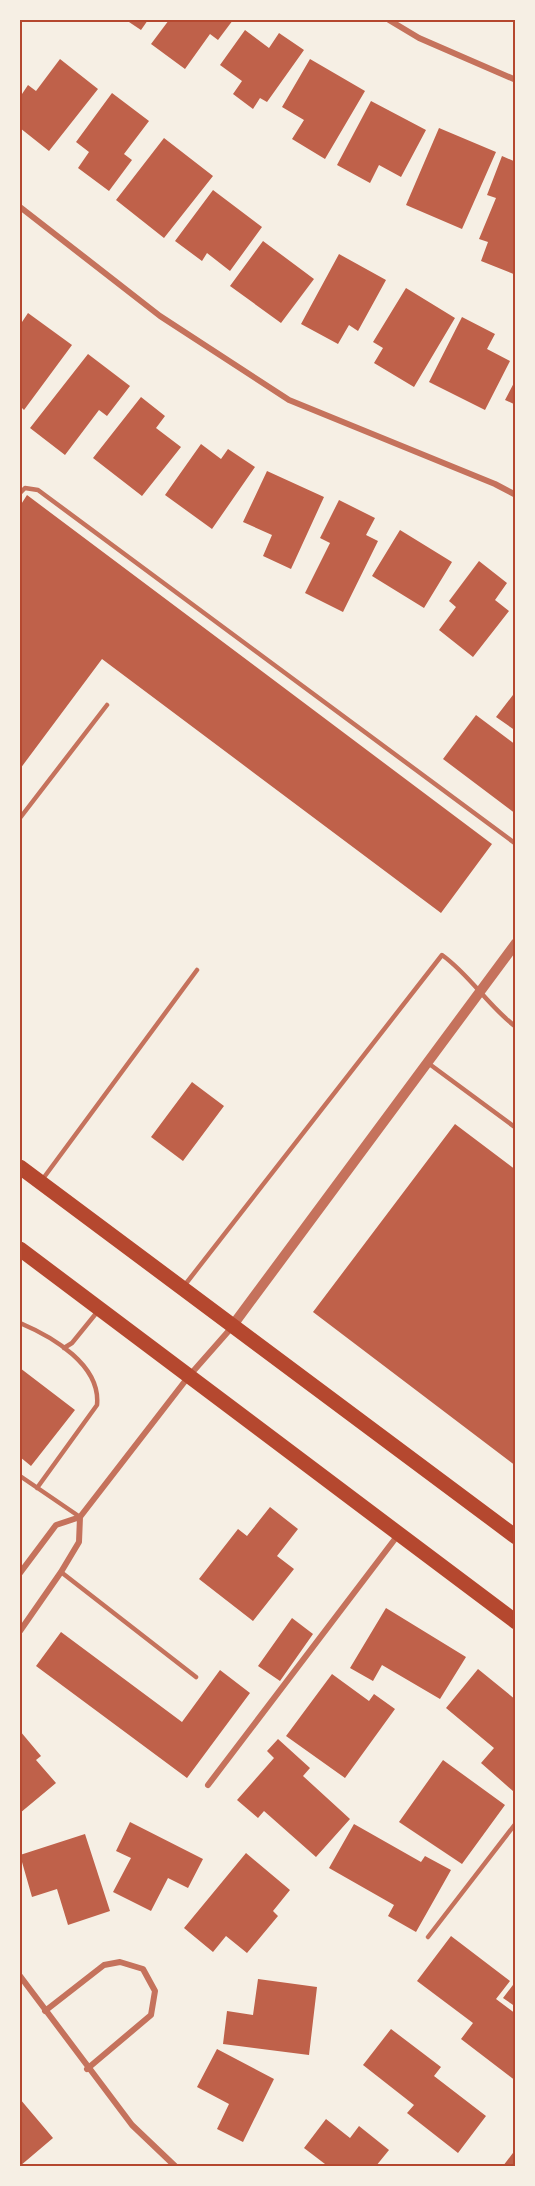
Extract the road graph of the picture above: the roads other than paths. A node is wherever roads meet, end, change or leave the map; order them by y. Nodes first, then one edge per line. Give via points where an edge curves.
1 (389, 20) edge
2 (516, 80) edge
3 (20, 207) edge
4 (20, 493) edge
5 (516, 495) edge
6 (107, 705) dead end
7 (20, 818) edge
8 (516, 844) edge
9 (516, 943) edge
10 (197, 970) dead end
11 (479, 992) junction
12 (516, 1027) edge
13 (428, 1063) junction
14 (516, 1128) edge
15 (20, 1167) edge
16 (40, 1183) junction
17 (21, 1252) edge
18 (183, 1289) junction
19 (100, 1309) junction
20 (20, 1323) edge
21 (233, 1325) junction
22 (64, 1348) junction
23 (189, 1376) junction
24 (20, 1476) edge
25 (37, 1488) junction
26 (80, 1517) junction
27 (398, 1535) junction
28 (516, 1537) edge
29 (62, 1572) junction
30 (20, 1573) edge
31 (516, 1622) edge
32 (20, 1631) edge
33 (196, 1677) dead end
34 (208, 1785) dead end
35 (516, 1823) edge
36 (428, 1937) dead end
37 (20, 1976) edge
38 (45, 2011) junction
39 (87, 2068) junction
40 (175, 2166) edge

1 - 2 street via 419,38
3 - 5 street via 160,316 289,400
4 - 8 lane via 25,488 38,490
6 - 7 lane
9 - 11 street
10 - 16 lane
11 - 12 lane
11 - 13 street
11 - 18 lane via 442,955
13 - 14 lane
13 - 21 street
15 - 16 main road
16 - 18 main road
17 - 19 main road
18 - 21 main road
19 - 22 lane
19 - 23 main road
20 - 22 lane
21 - 23 street
21 - 28 main road
22 - 25 lane via 88,1370 99,1390 97,1405
23 - 26 street
23 - 27 main road
24 - 25 lane
25 - 26 lane
26 - 29 street via 79,1542
26 - 30 street via 56,1526
27 - 31 main road
27 - 34 street
29 - 32 street
29 - 33 lane
35 - 36 lane
37 - 38 street
38 - 39 street
38 - 39 street via 104,1965 120,1962 143,1969 155,1990 151,2015
39 - 40 street via 132,2125

